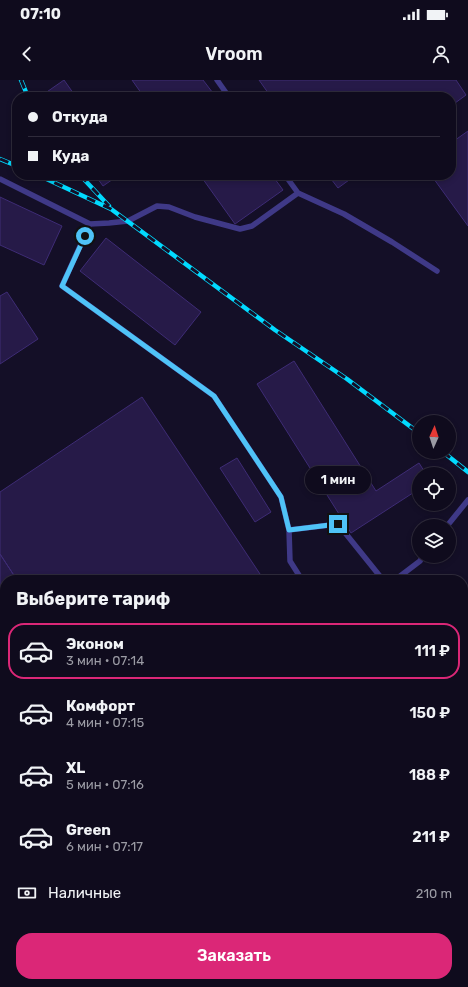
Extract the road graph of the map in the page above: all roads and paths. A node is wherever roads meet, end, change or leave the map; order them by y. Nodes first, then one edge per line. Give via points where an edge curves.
1 (217, 80) edge
2 (225, 92) edge
3 (0, 179) edge
4 (289, 180) edge
5 (298, 193) junction
6 (90, 224) junction
7 (438, 271) dead end
8 (468, 500) edge
9 (453, 519) edge
10 (289, 530) junction
11 (416, 563) edge
12 (299, 575) edge
13 (379, 575) edge
14 (401, 575) edge

1 - 2 lane
3 - 6 lane
4 - 5 lane
5 - 6 lane via 252,226 240,229 195,218 169,207 157,206 128,221
5 - 7 lane via 344,214
6 - 10 lane via 62,286 214,396 281,497
8 - 9 lane
10 - 12 lane via 290,561
10 - 13 lane via 338,524
11 - 14 lane

